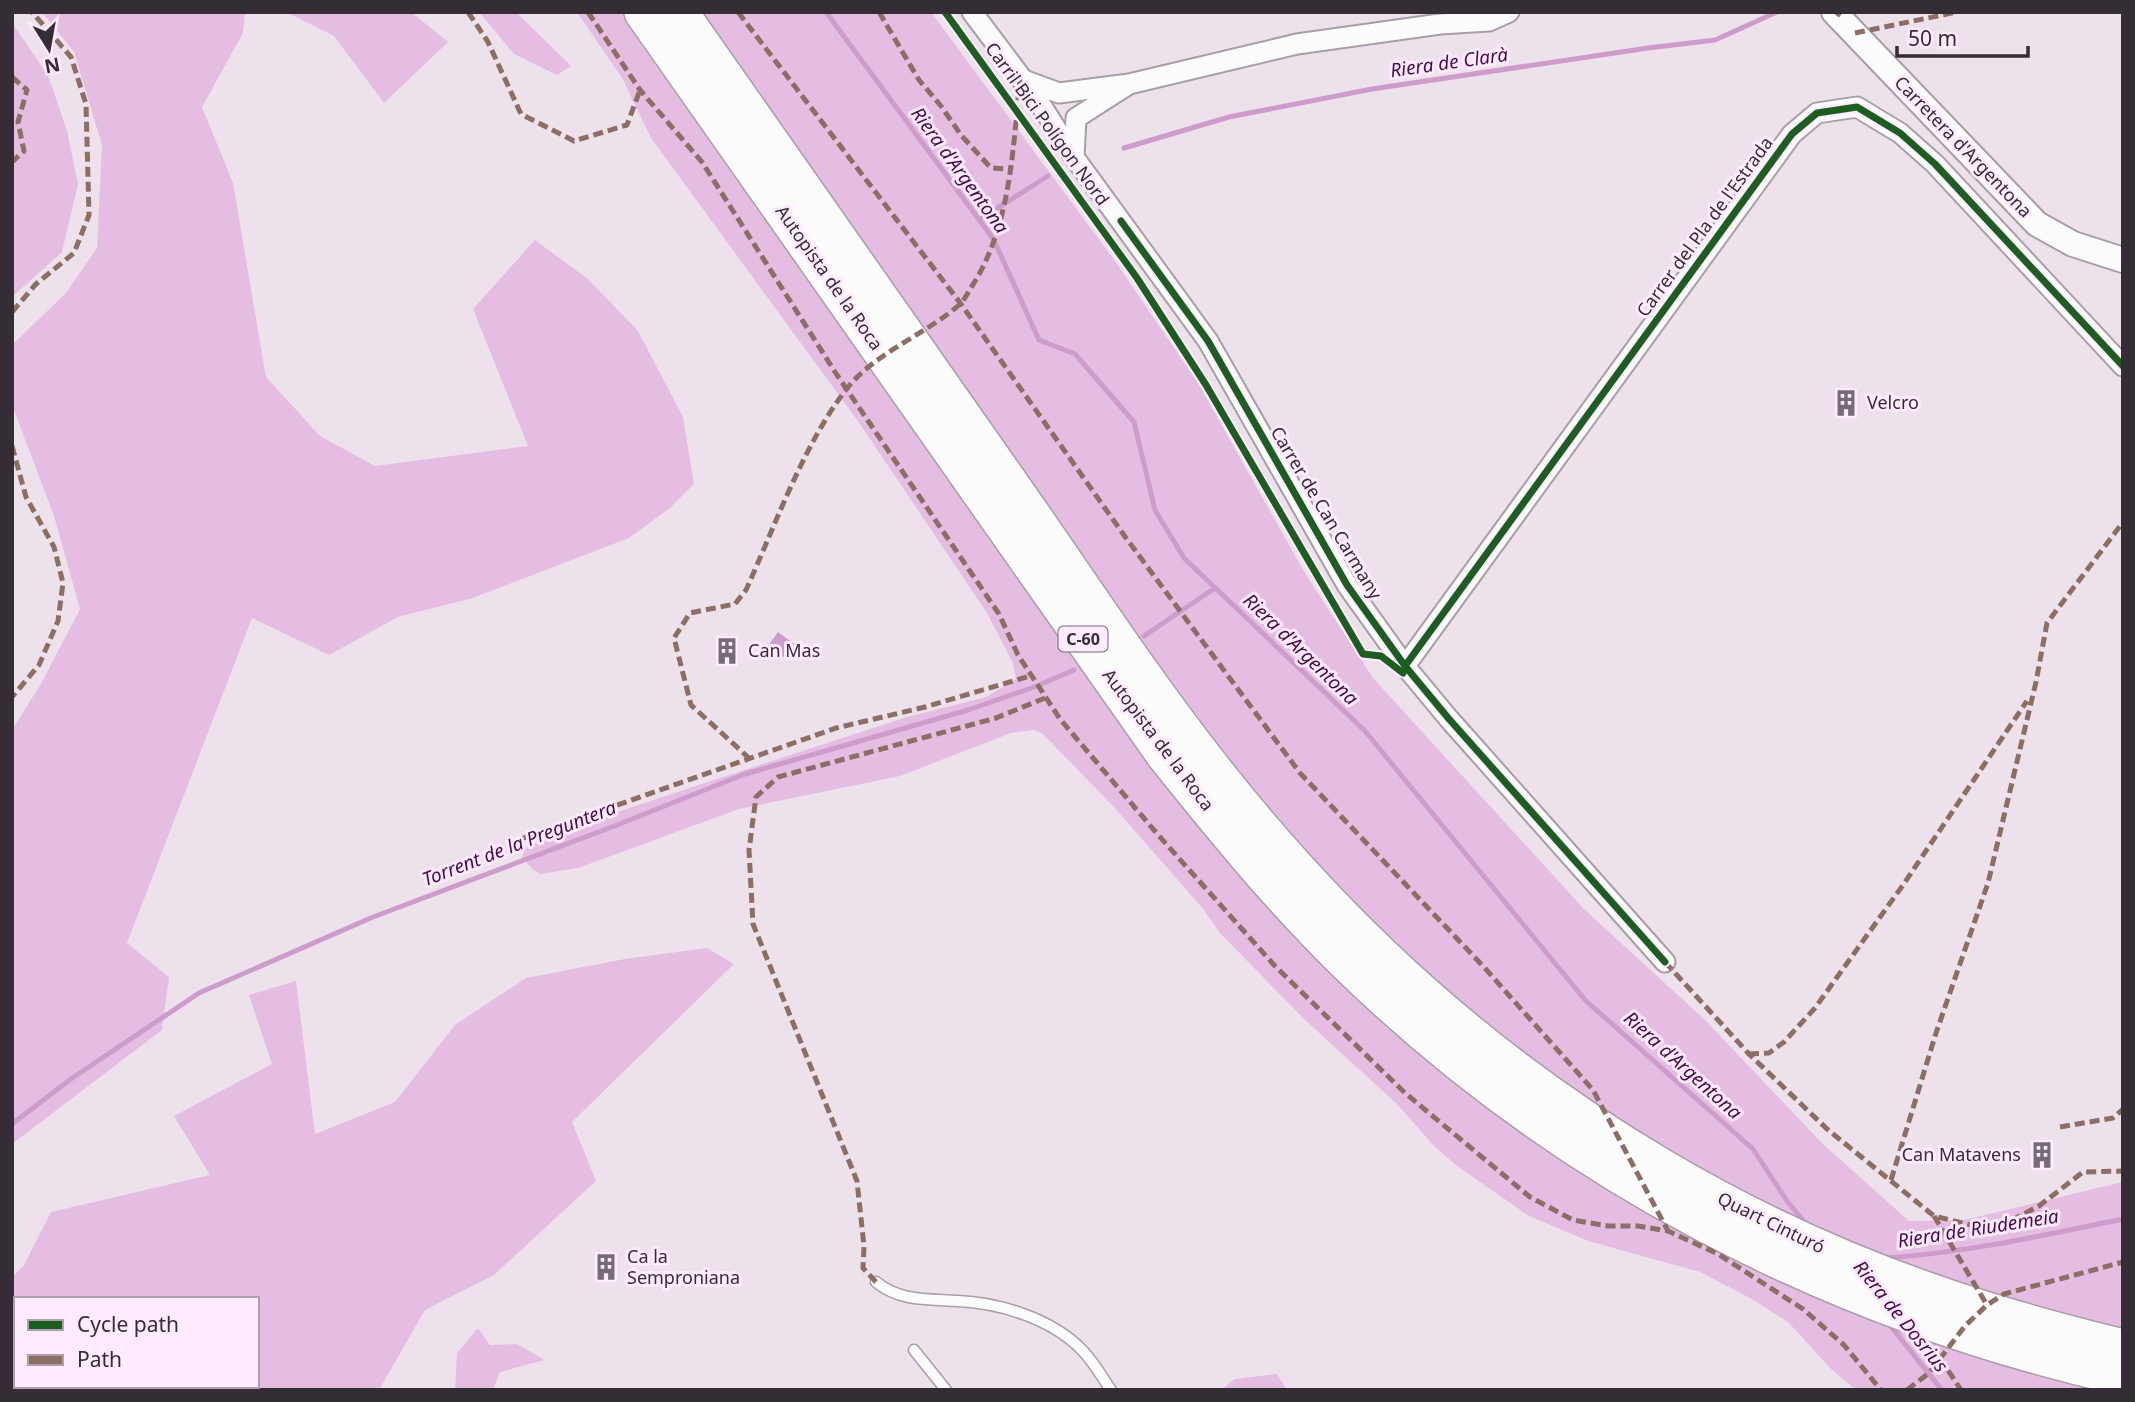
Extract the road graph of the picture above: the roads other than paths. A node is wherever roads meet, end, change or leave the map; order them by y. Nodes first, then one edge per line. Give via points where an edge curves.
1 (643, 12) edge
2 (679, 12) edge
3 (972, 12) edge
4 (1509, 12) edge
5 (1834, 12) edge
6 (1020, 79) junction
7 (1129, 84) junction
8 (1074, 157) junction
9 (2123, 260) edge
10 (2123, 366) edge
11 (1405, 666) junction
12 (1665, 962) dead end
13 (1592, 1123) joint
14 (1620, 1175) joint
15 (876, 1282) dead end
16 (2123, 1348) edge
17 (914, 1350) dead end
18 (2123, 1377) edge
19 (946, 1390) edge
20 (1111, 1390) edge

1 - 14 highway, Autopista de la Roca / C-60 via 1150,733 1240,849 1343,960 1415,1024 1547,1128
2 - 13 highway, Autopista de la Roca / C-60 via 1128,653 1248,812 1323,897 1421,992
3 - 6 street, Carrer de Can Carmany
4 - 7 street via 1489,21 1297,44
5 - 9 street, Carretera d'Argentona via 2037,224 2073,244
6 - 7 street via 1059,93
6 - 8 street, Carrer de Can Carmany
7 - 8 street via 1076,118
8 - 11 street, Carrer de Can Carmany via 1208,341 1347,584
10 - 11 street, Carrer del Pla de l'Estrada via 1935,164 1900,133 1857,107 1817,113 1792,134
11 - 12 street, Carrer de Can Carmany
13 - 16 highway, Quart Cinturó / C-60 via 1771,1226 1860,1265 1986,1311
14 - 18 highway, Quart Cinturó / C-60 via 1734,1240 1886,1307 1974,1338
15 - 20 lane via 887,1292 907,1298 981,1304 1045,1323 1082,1350
17 - 19 lane

